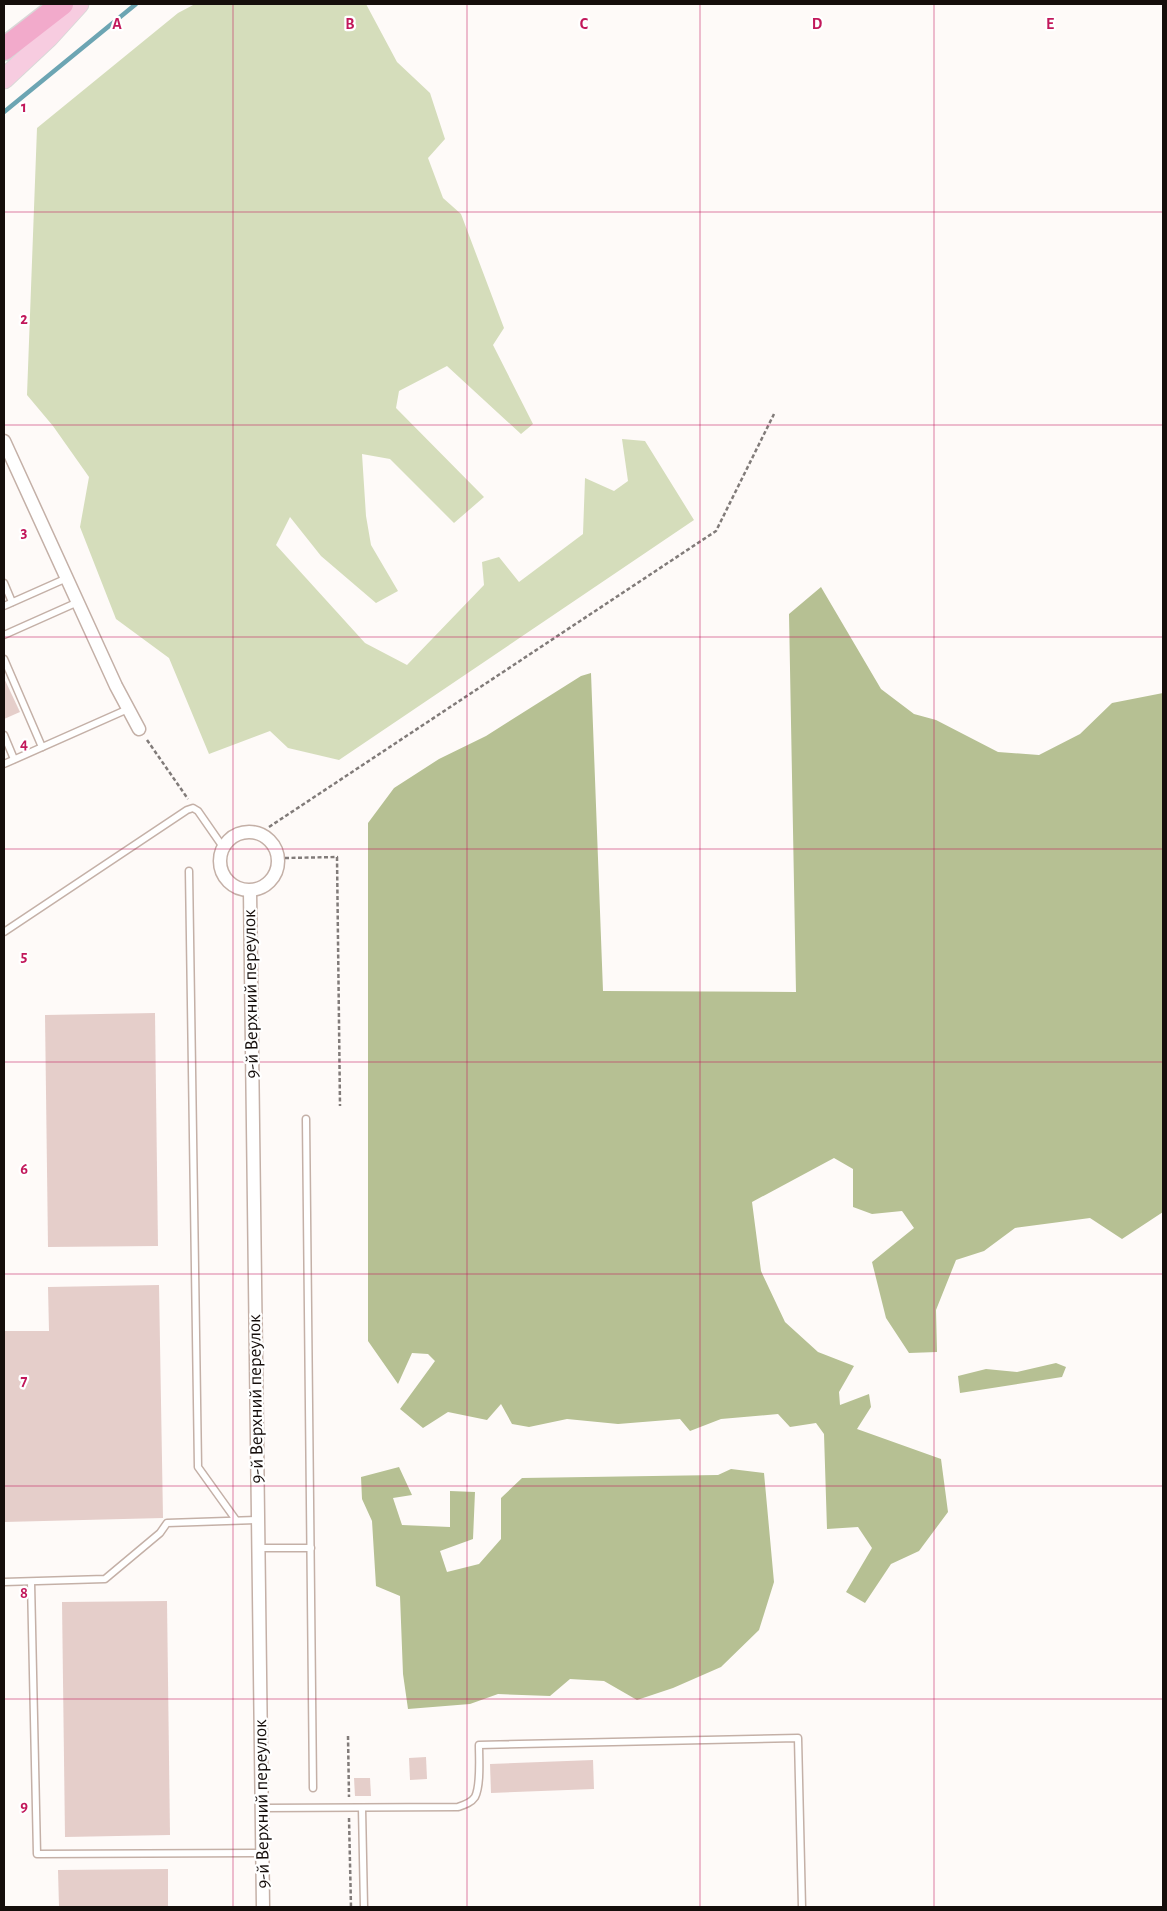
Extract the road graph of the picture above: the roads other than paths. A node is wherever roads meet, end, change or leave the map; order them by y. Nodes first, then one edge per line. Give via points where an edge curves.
1 (62, 4) edge
2 (79, 4) edge
3 (4, 48) edge
4 (4, 79) edge
5 (5, 447) edge
6 (67, 578) junction
7 (4, 583) edge
8 (12, 602) junction
9 (78, 602) junction
10 (4, 606) edge
11 (4, 635) edge
12 (4, 659) edge
13 (128, 709) junction
14 (139, 729) road end
15 (4, 736) edge
16 (42, 747) junction
17 (14, 760) junction
18 (4, 764) edge
19 (223, 847) junction
20 (189, 871) dead end
21 (250, 891) junction
22 (4, 932) edge
23 (306, 1119) dead end
24 (236, 1520) junction
25 (258, 1520) junction
26 (258, 1548) junction
27 (311, 1548) junction
28 (4, 1582) edge
29 (31, 1582) junction
30 (313, 1788) dead end
31 (262, 1808) junction
32 (362, 1808) junction
33 (262, 1853) junction
34 (263, 1907) edge
35 (364, 1907) edge
36 (802, 1907) edge

1 - 3 highway
2 - 4 main road
5 - 6 street
6 - 8 lane
6 - 9 street
7 - 8 lane
8 - 10 lane
9 - 11 lane
9 - 13 street
12 - 16 lane
13 - 14 street
13 - 16 lane
15 - 17 lane
16 - 17 lane
17 - 18 lane
19 - 21 street via 220,859 224,876 238,889
19 - 21 street via 242,832 255,832 275,846 278,870 272,881
19 - 22 lane via 198,811 193,808 187,810
20 - 24 lane via 198,1467
21 - 25 street, 9-й Верхний переулок
23 - 27 lane
24 - 25 lane
24 - 29 lane via 167,1523 160,1533 105,1579
25 - 26 street, 9-й Верхний переулок
26 - 27 lane
26 - 31 street, 9-й Верхний переулок
27 - 30 lane
28 - 29 lane
29 - 33 lane via 37,1854
31 - 32 lane
31 - 33 street, 9-й Верхний переулок
32 - 35 lane
32 - 36 lane via 458,1807 467,1804 474,1798 478,1786 479,1745 798,1738
33 - 34 street, 9-й Верхний переулок

